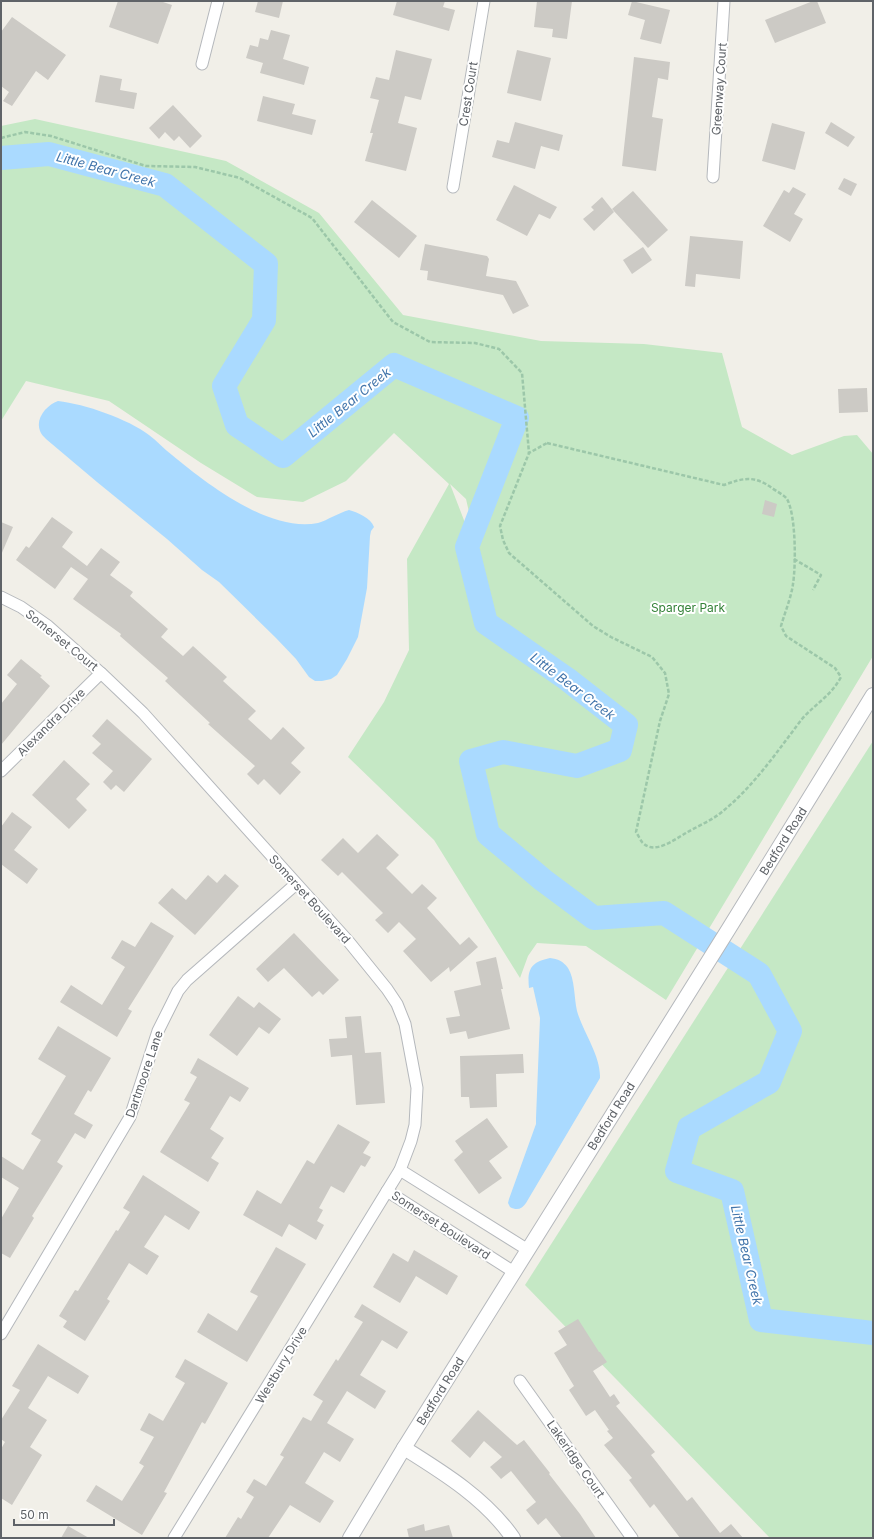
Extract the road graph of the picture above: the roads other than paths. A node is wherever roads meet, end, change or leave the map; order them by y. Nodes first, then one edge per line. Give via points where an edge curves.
1 (218, 1) edge
2 (484, 1) edge
3 (724, 1) edge
4 (202, 64) dead end
5 (713, 177) dead end
6 (452, 187) dead end
7 (1, 597) edge
8 (101, 673) junction
9 (873, 695) edge
10 (1, 771) edge
11 (296, 884) junction
12 (400, 1170) junction
13 (387, 1192) junction
14 (528, 1250) junction
15 (514, 1272) junction
16 (1, 1334) edge
17 (520, 1381) dead end
18 (404, 1448) junction
19 (174, 1538) edge
20 (350, 1538) edge
21 (513, 1538) edge
22 (632, 1538) edge

1 - 4 street
2 - 6 street, Crest Court
3 - 5 street, Greenway Court
7 - 8 street, Somerset Court via 48,626
8 - 10 street, Alexandra Drive
8 - 11 street, Somerset Boulevard via 143,713
9 - 14 street, Bedford Road
11 - 12 street, Somerset Boulevard via 349,942 387,989 397,1004 405,1024 418,1088 415,1125
11 - 16 street, Dartmoore Lane via 186,980 178,991 158,1031 130,1117
12 - 13 street, Somerset Boulevard
12 - 14 street, Somerset Boulevard
13 - 15 street, Somerset Boulevard
13 - 19 street, Westbury Drive
14 - 15 street, Bedford Road
15 - 18 street, Bedford Road
17 - 22 street, Lakeridge Court
18 - 20 street, Bedford Road
18 - 21 street via 456,1481 496,1515

